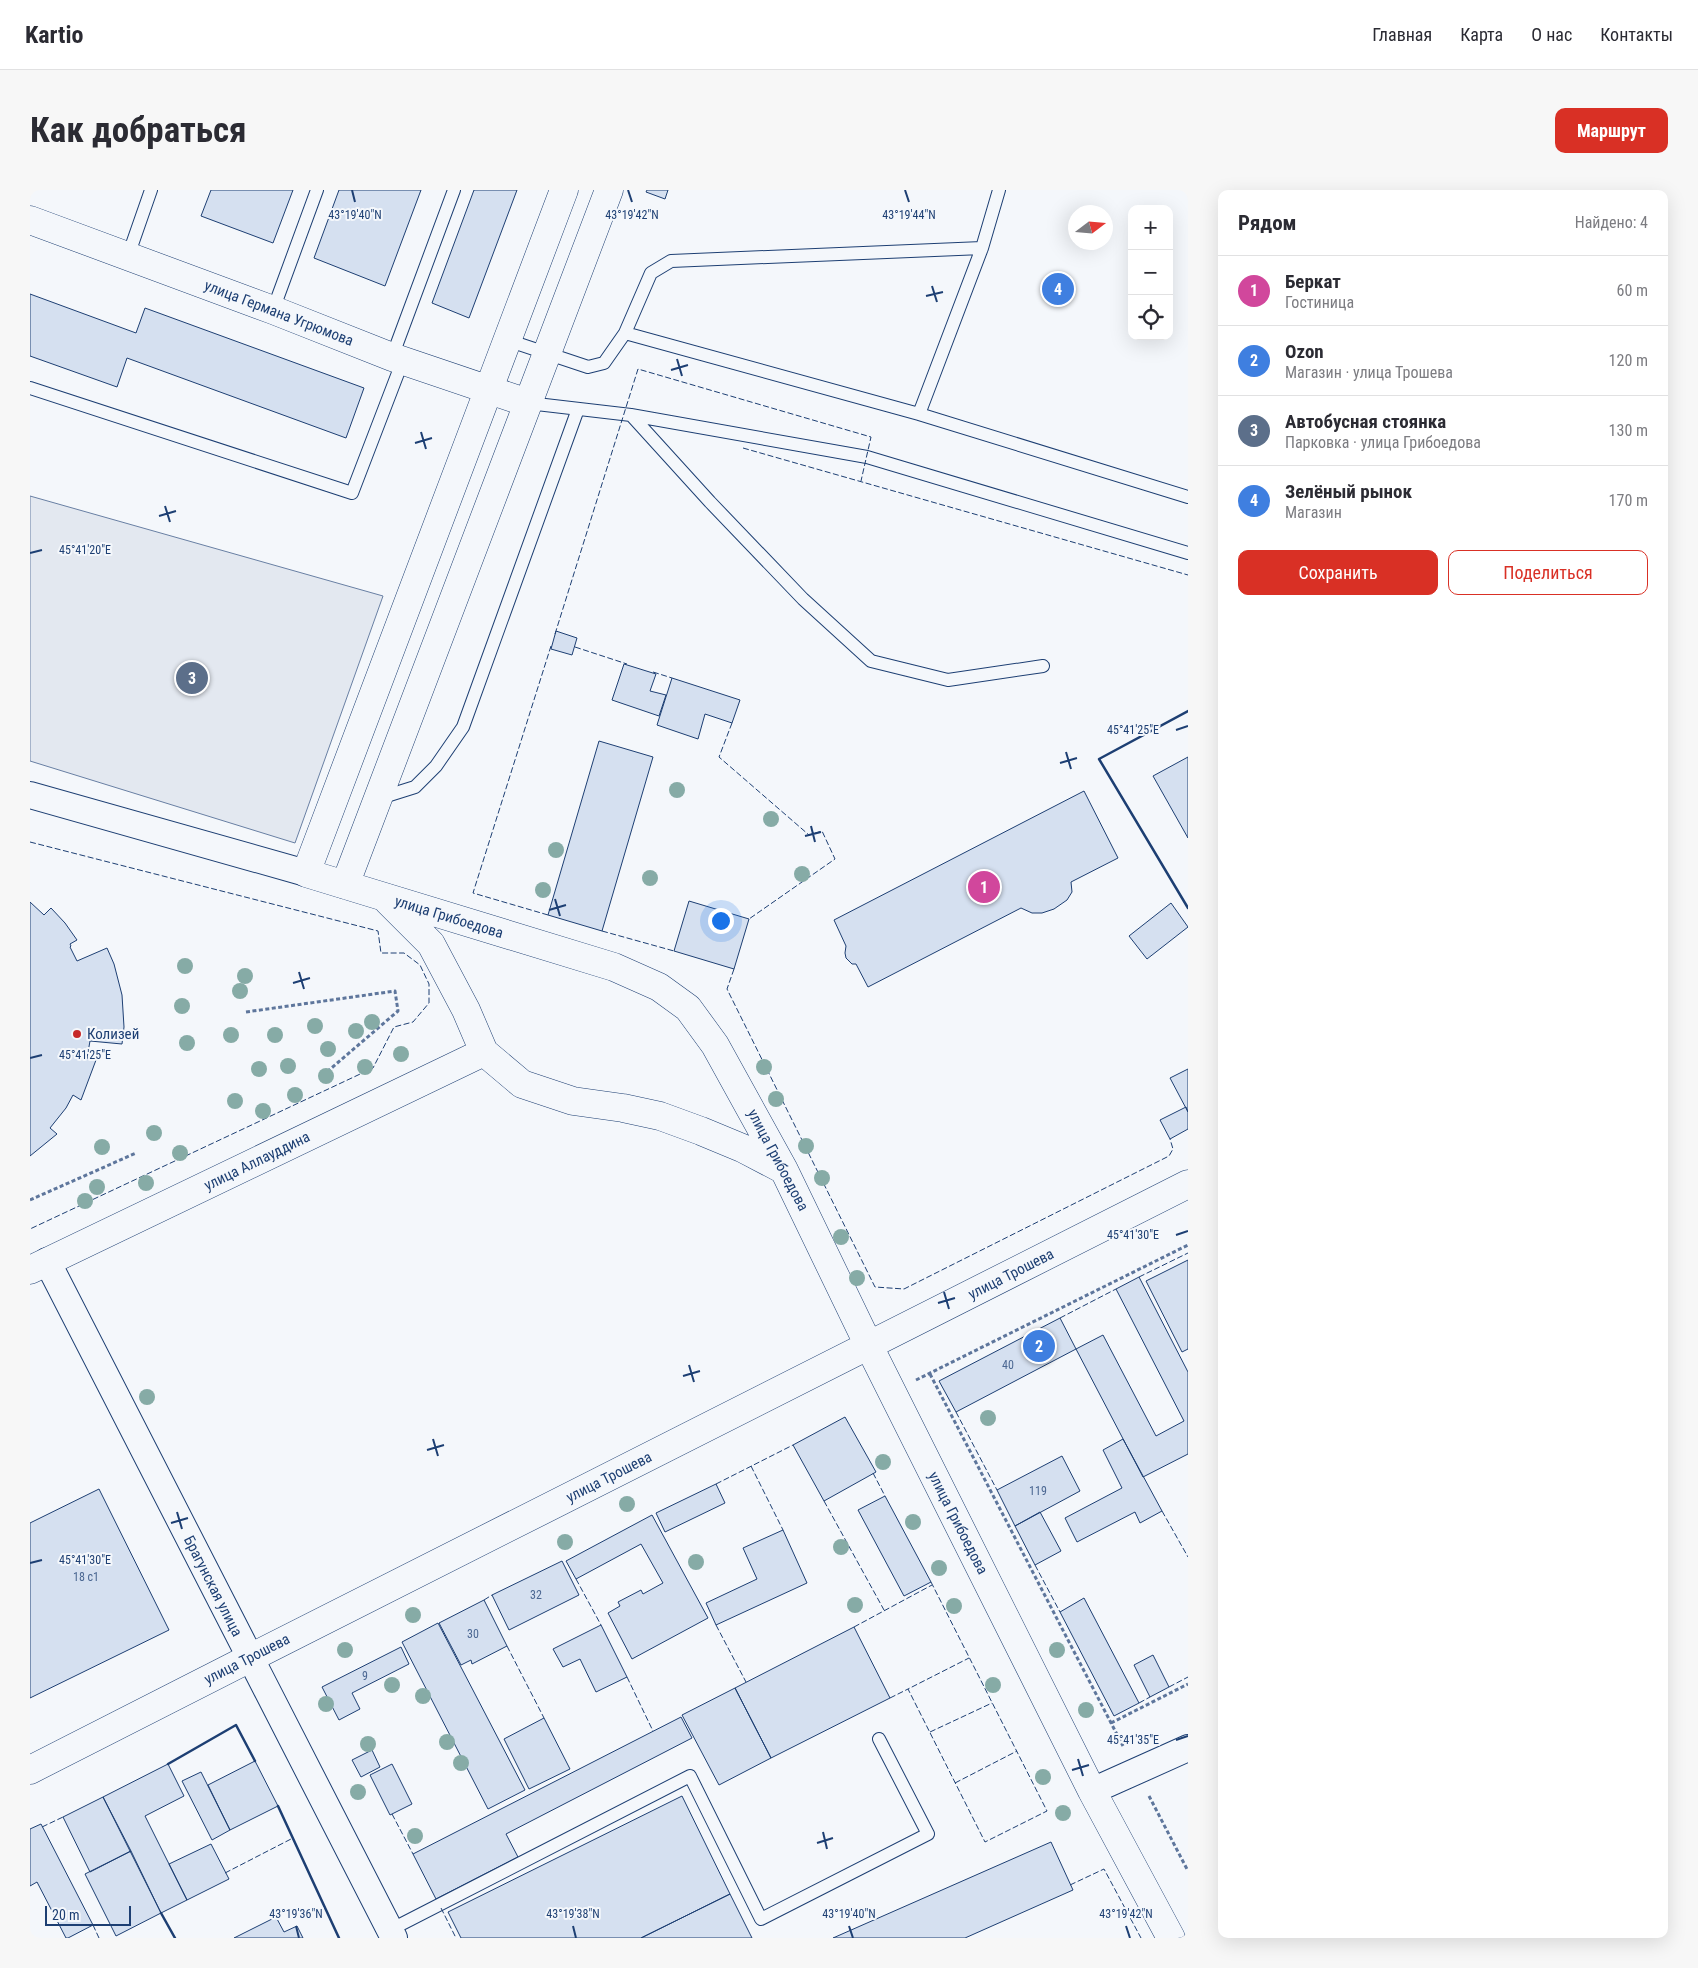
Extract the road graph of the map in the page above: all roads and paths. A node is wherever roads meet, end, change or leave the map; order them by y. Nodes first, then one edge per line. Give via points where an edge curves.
1 (151, 190) edge
2 (317, 190) edge
3 (454, 190) edge
4 (564, 190) edge
5 (609, 190) edge
6 (999, 190) edge
7 (30, 220) edge
8 (982, 248) junction
9 (128, 256) junction
10 (273, 310) junction
11 (625, 333) junction
12 (507, 340) junction
13 (547, 354) junction
14 (397, 358) junction
15 (30, 388) edge
16 (488, 390) junction
17 (528, 403) junction
18 (578, 409) junction
19 (918, 414) junction
20 (630, 415) junction
21 (1188, 497) edge
22 (1188, 553) edge
23 (1043, 666) dead end
24 (30, 795) edge
25 (378, 799) junction
26 (306, 873) junction
27 (345, 885) junction
28 (386, 899) junction
29 (246, 1012) dead end
30 (484, 1052) junction
31 (328, 1071) dead end
32 (136, 1153) dead end
33 (784, 1170) junction
34 (1188, 1184) edge
35 (30, 1200) edge
36 (1188, 1245) edge
37 (39, 1265) edge
38 (869, 1346) junction
39 (930, 1374) junction
40 (892, 1391) junction
41 (250, 1658) junction
42 (1188, 1684) edge
43 (1111, 1723) junction
44 (879, 1739) dead end
45 (1188, 1748) edge
46 (30, 1770) edge
47 (1136, 1771) junction
48 (1092, 1791) junction
49 (1188, 1871) edge
50 (392, 1934) edge
51 (1171, 1938) edge

1 - 9 lane
2 - 10 lane
3 - 14 lane
4 - 12 street
5 - 13 street
6 - 8 lane
7 - 9 street, улица Германа Угрюмова
8 - 11 lane via 671,261 652,273
8 - 19 lane
9 - 10 street, улица Германа Угрюмова
10 - 14 street, улица Германа Угрюмова
11 - 13 lane via 604,363 588,367
11 - 19 lane
12 - 13 lane
12 - 16 street
13 - 17 street
14 - 15 lane via 352,493
14 - 16 street, улица Германа Угрюмова
16 - 17 street, улица Германа Угрюмова
16 - 26 street
17 - 18 lane
17 - 25 street
18 - 20 lane
18 - 25 lane via 463,728 436,766 415,787
19 - 21 lane
20 - 22 lane via 867,457
20 - 23 lane via 803,599 871,661 948,680
24 - 26 street, улица Грибоедова
25 - 27 street
26 - 27 street, улица Грибоедова
27 - 28 street, улица Грибоедова
28 - 30 street via 431,944
28 - 33 street, улица Грибоедова via 614,967 659,987 688,1008 715,1044
29 - 31 path via 395,991 398,1011
30 - 33 street via 522,1084 573,1101 660,1116 742,1148
30 - 37 street, улица Аллауддина
32 - 35 path
33 - 38 street, улица Грибоедова
34 - 38 street, улица Трошева
36 - 39 path
37 - 41 street, Брагунская улица
38 - 40 street, улица Грибоедова
38 - 41 street, улица Трошева
39 - 40 path
39 - 43 path
40 - 48 street, улица Грибоедова
41 - 46 street, улица Трошева
41 - 50 street, Брагунская улица
42 - 43 path
43 - 47 path
44 - 50 lane via 928,1834 761,1919 690,1776
45 - 47 street
47 - 48 street
47 - 49 path
48 - 51 street, улица Грибоедова

